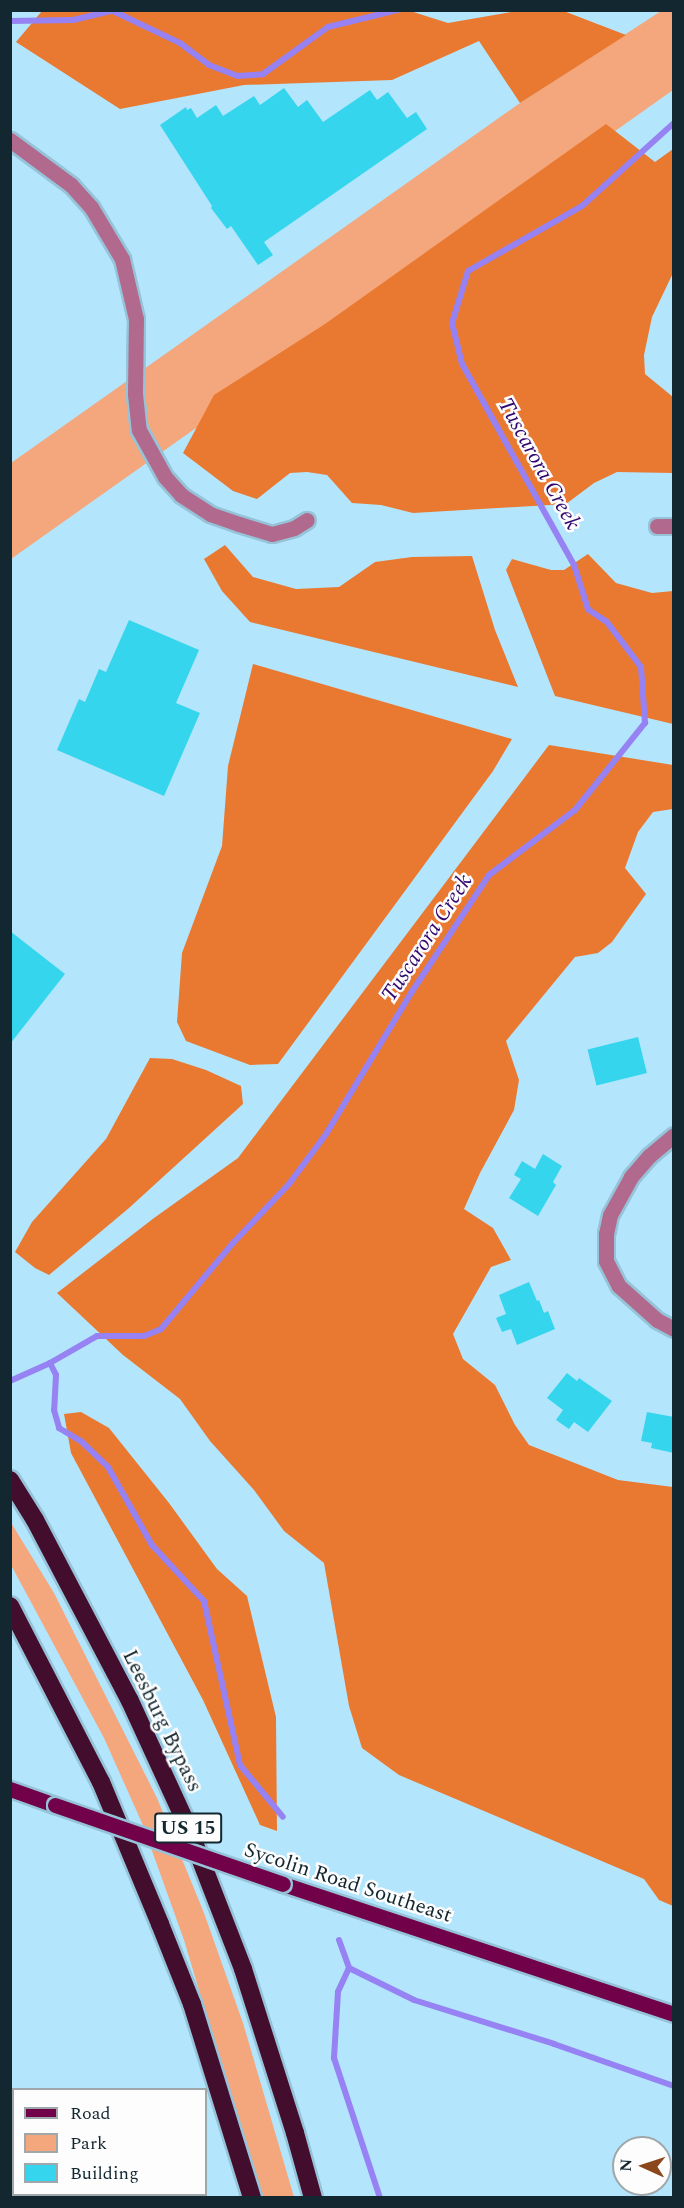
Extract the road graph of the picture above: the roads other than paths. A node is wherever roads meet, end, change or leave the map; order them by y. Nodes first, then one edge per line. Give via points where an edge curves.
1 (10, 140) edge
2 (307, 519) dead end
3 (657, 526) dead end
4 (674, 526) edge
5 (674, 1135) edge
6 (674, 1329) edge
7 (10, 1480) edge
8 (10, 1606) edge
9 (10, 1789) edge
10 (674, 2014) edge
11 (252, 2198) edge
12 (313, 2198) edge

1 - 2 street via 53,170 77,193 103,225 122,259 136,319 135,394 139,430 165,477 181,495 210,514 238,524 272,534 294,528
3 - 4 street
5 - 6 street via 631,1177 610,1215 606,1234 606,1261 619,1286 634,1303
7 - 12 highway, Leesburg Bypass / US 15 via 130,1701 188,1827 243,1969
8 - 11 highway, US 15 via 101,1782 156,1913 192,2004
9 - 10 main road, Sycolin Road Southeast, bridge

